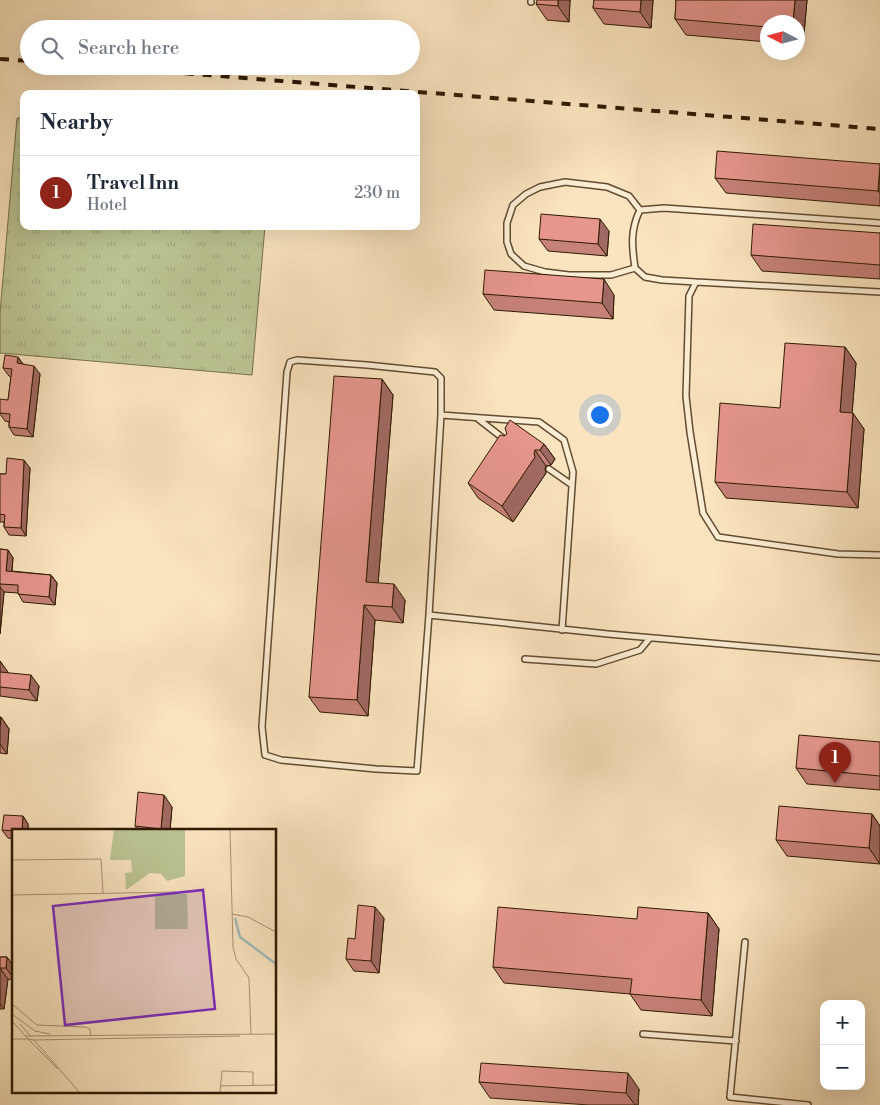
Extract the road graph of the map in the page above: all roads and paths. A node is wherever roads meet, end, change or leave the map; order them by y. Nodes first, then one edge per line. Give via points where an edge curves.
1 (640, 210) junction
2 (880, 223) edge
3 (635, 268) junction
4 (696, 282) junction
5 (880, 292) edge
6 (441, 415) junction
7 (477, 418) junction
8 (507, 441) edge
9 (549, 469) dead end
10 (572, 485) junction
11 (880, 556) edge
12 (429, 616) junction
13 (562, 630) junction
14 (650, 638) junction
15 (880, 658) edge
16 (525, 660) dead end
17 (746, 942) dead end
18 (643, 1034) dead end
19 (736, 1041) junction
20 (808, 1105) edge

1 - 2 lane via 664,208
1 - 3 lane via 631,238
1 - 3 lane via 629,196 607,187 565,182 540,187 526,194 513,205 508,222 507,242 511,254 524,266 569,276 611,275
3 - 4 lane via 645,277
4 - 5 lane
4 - 11 lane via 690,296 686,396 703,513 718,537 838,554
6 - 7 lane
6 - 12 lane
6 - 12 lane via 440,378 435,372 290,362 263,717 265,755 281,760 418,771
7 - 8 lane
7 - 10 lane via 539,422 564,440 573,472
9 - 10 lane
10 - 13 lane
12 - 13 lane
13 - 14 lane
14 - 15 lane
14 - 16 lane via 640,650 596,664
17 - 19 lane
18 - 19 lane
19 - 20 lane via 730,1097

